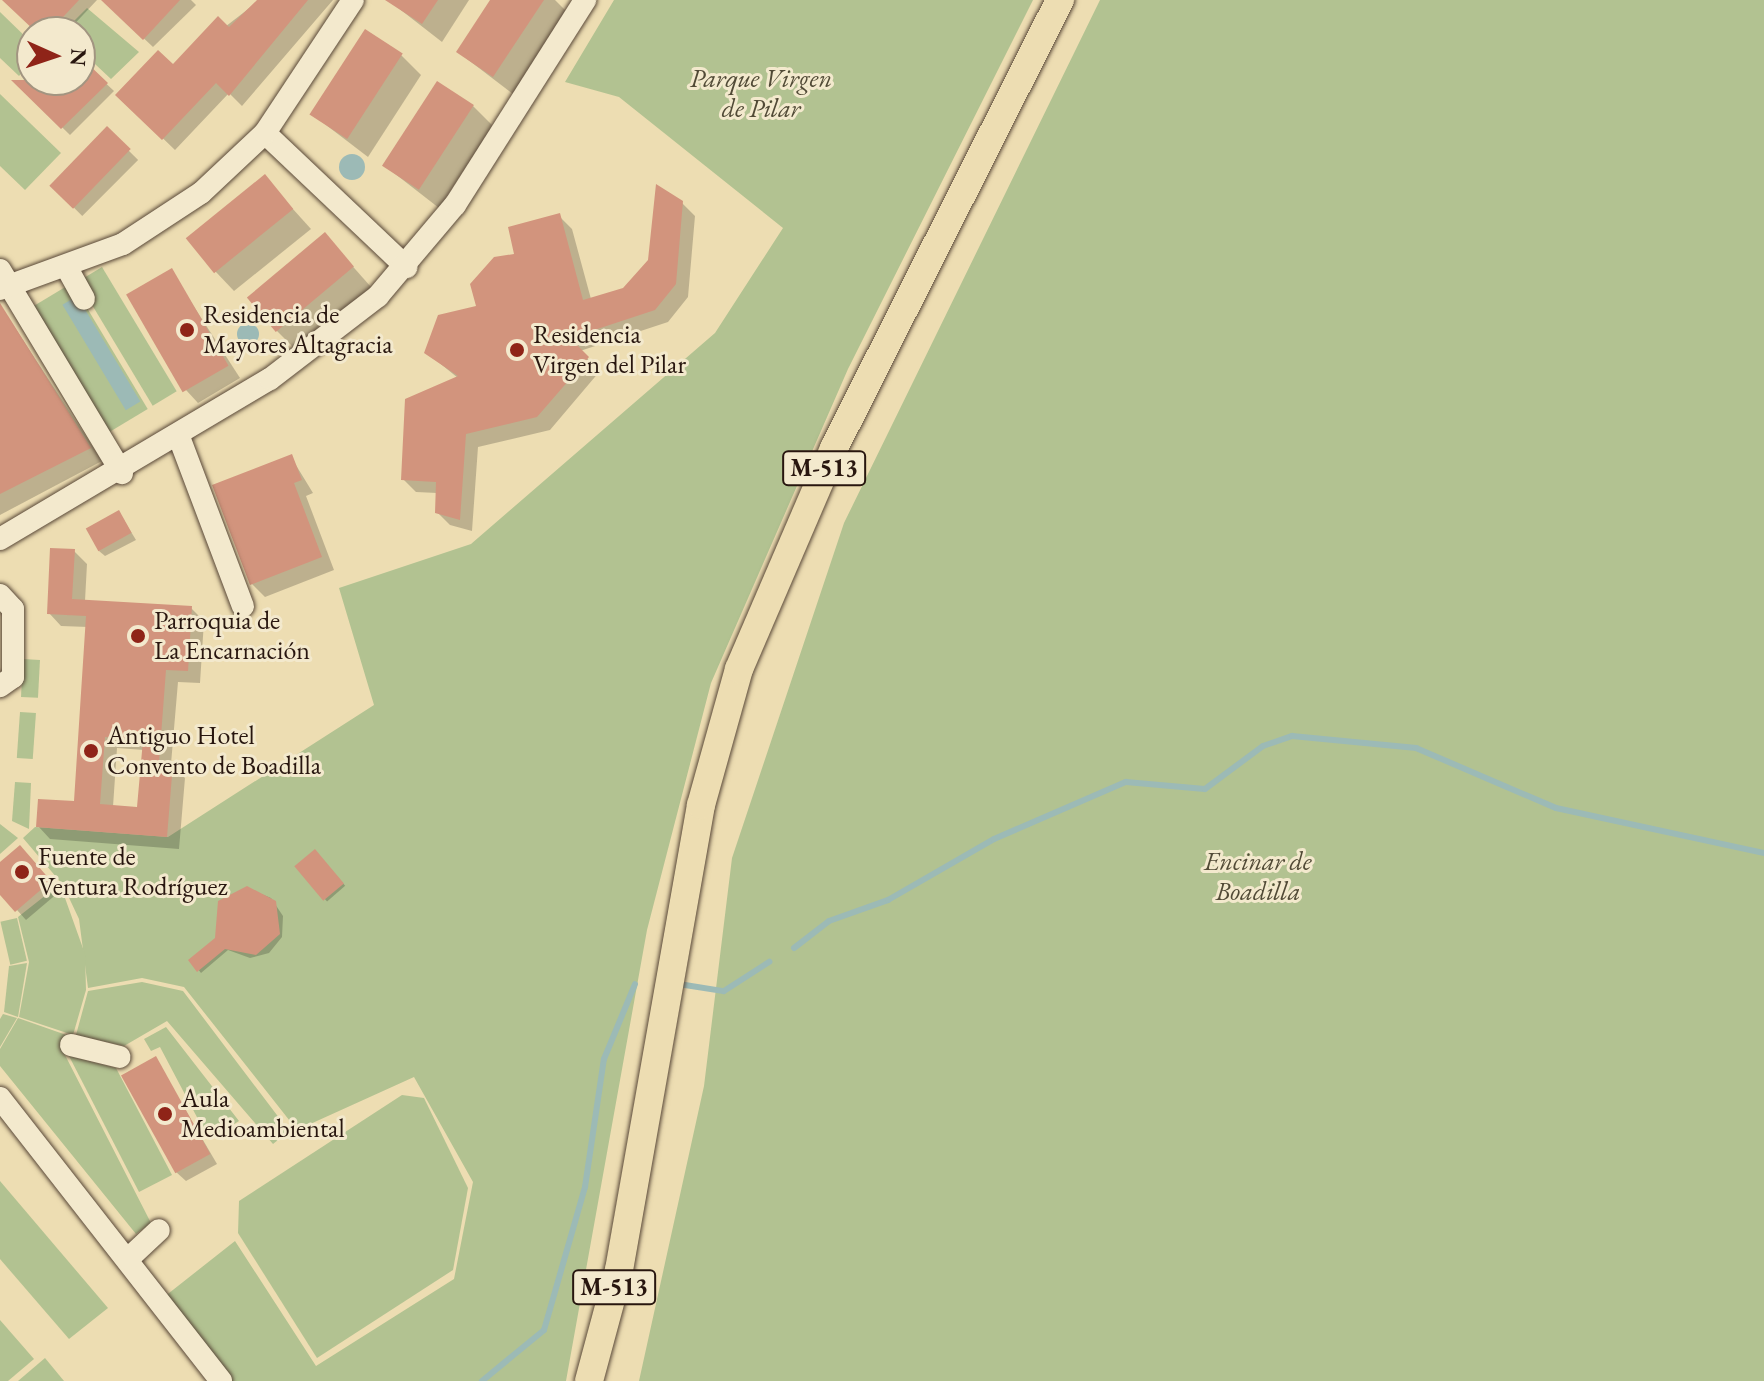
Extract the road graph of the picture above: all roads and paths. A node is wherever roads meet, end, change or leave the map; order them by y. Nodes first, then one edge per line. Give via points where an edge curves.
1 (353, 0) edge
2 (585, 0) edge
3 (1060, 0) edge
4 (265, 133) junction
5 (406, 267) junction
6 (67, 268) junction
7 (3, 282) edge
8 (84, 299) dead end
9 (179, 437) junction
10 (122, 473) junction
11 (0, 539) edge
12 (0, 595) edge
13 (243, 606) dead end
14 (0, 686) edge
15 (71, 1045) dead end
16 (120, 1057) dead end
17 (0, 1098) edge
18 (159, 1230) dead end
19 (128, 1259) junction
20 (221, 1381) edge
21 (589, 1381) edge

1 - 4 street
2 - 5 street
3 - 21 main road, M-513 via 834,448 739,669 701,805 619,1270
4 - 5 street
4 - 6 street via 167,219
5 - 9 street via 338,329
6 - 7 street
6 - 8 street
7 - 10 street
9 - 10 street
9 - 13 street
10 - 11 street
12 - 14 street via 13,609 13,677
15 - 16 street
17 - 19 street
18 - 19 street
19 - 20 street

